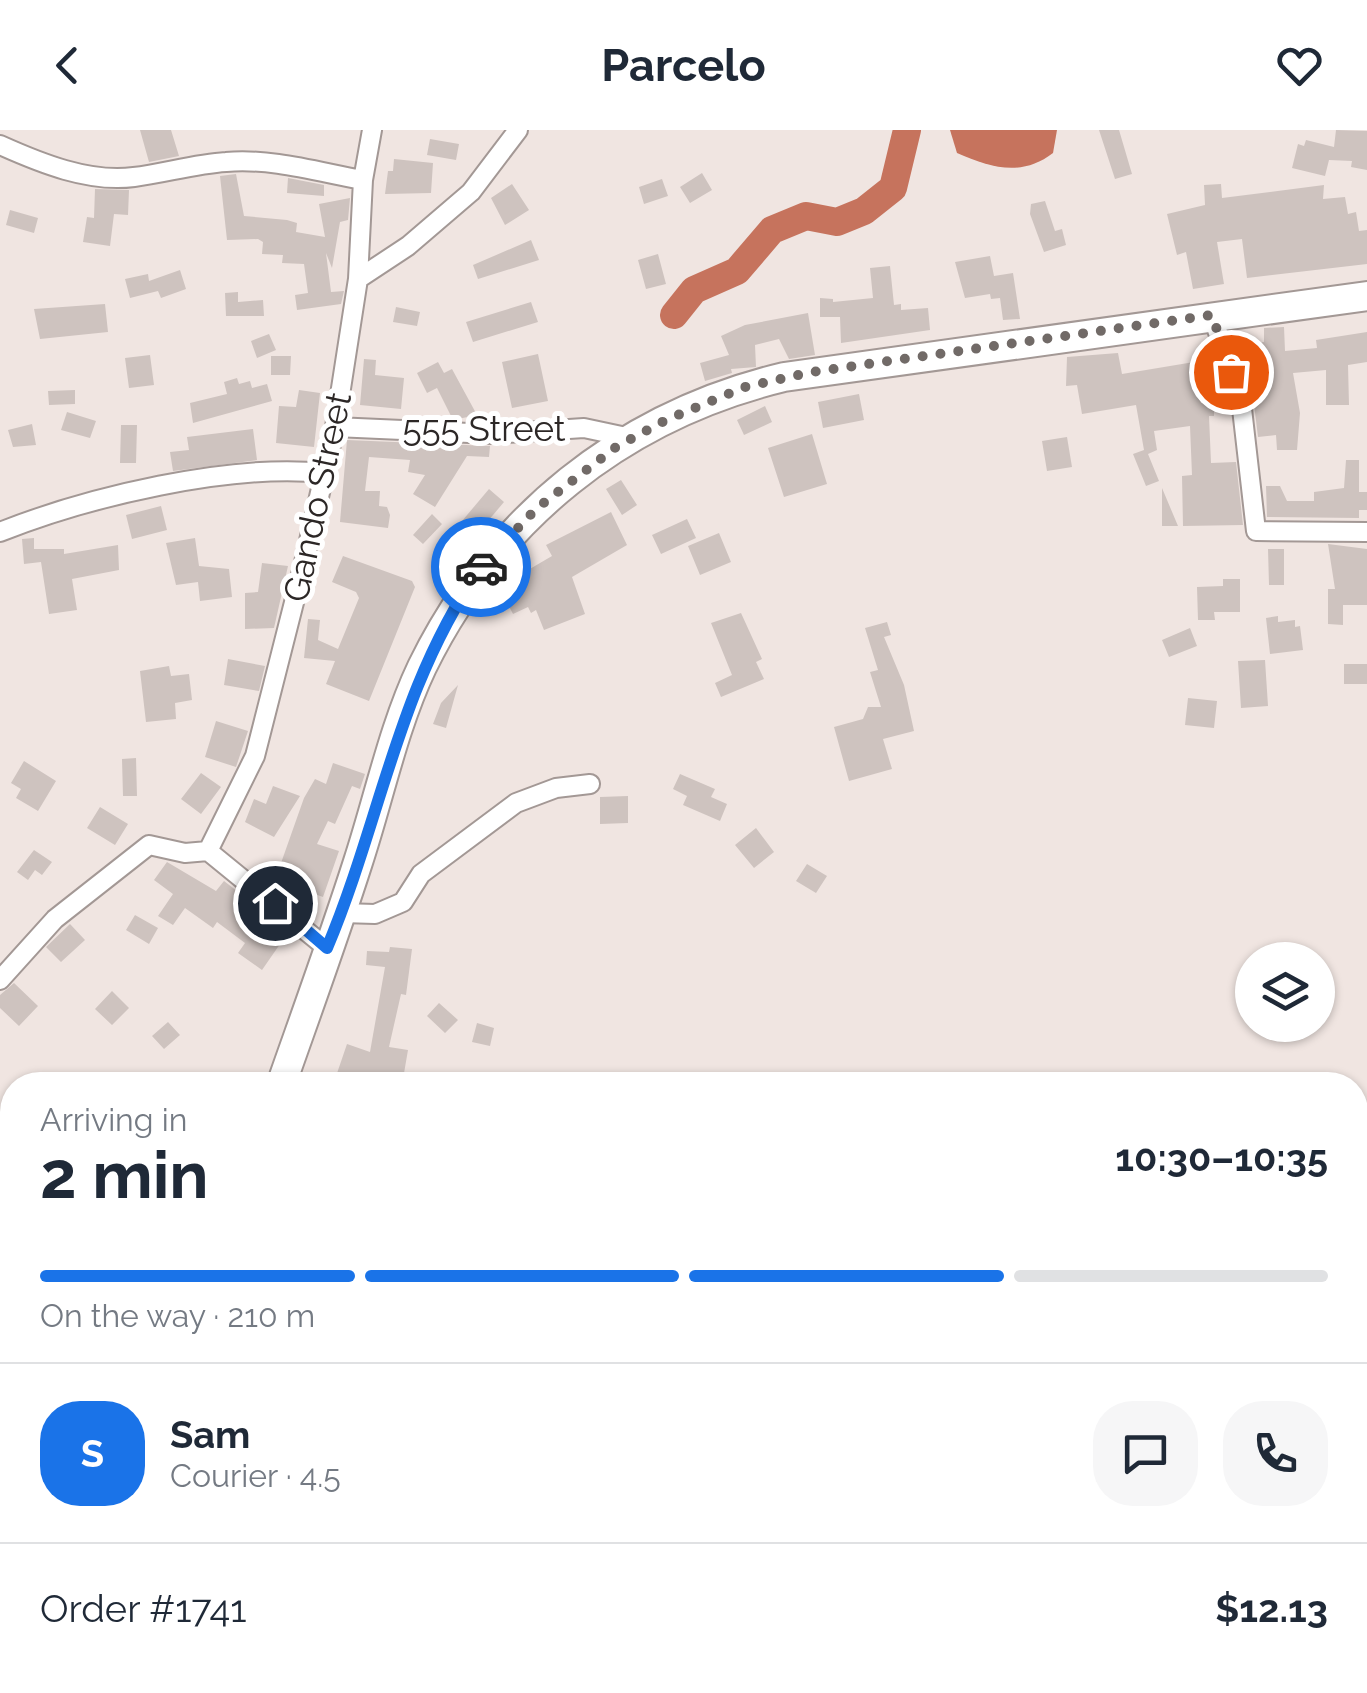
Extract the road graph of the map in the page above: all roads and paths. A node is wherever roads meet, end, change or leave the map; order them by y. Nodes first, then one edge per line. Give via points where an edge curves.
1 (372, 130) edge
2 (518, 130) edge
3 (0, 145) edge
4 (363, 180) junction
5 (358, 279) junction
6 (1367, 296) edge
7 (1212, 315) junction
8 (335, 427) junction
9 (631, 438) junction
10 (324, 473) junction
11 (0, 532) edge
12 (1367, 532) edge
13 (590, 784) dead end
14 (208, 850) junction
15 (342, 913) junction
16 (327, 948) junction
17 (4, 968) edge
18 (284, 1072) edge

1 - 4 street, Gando Street
2 - 5 street via 471,192
3 - 4 street via 57,168 100,176 260,162
4 - 5 street, Gando Street
5 - 8 street, Gando Street
6 - 7 main road
7 - 9 main road via 812,372 745,387
7 - 12 street via 1241,400 1256,530
8 - 9 street, 555 Street via 492,434 584,428
8 - 10 street, Gando Street
9 - 15 main road via 506,537 446,623 406,708
10 - 11 street via 240,472 100,501
10 - 14 street, Gando Street via 255,756
13 - 15 street via 516,803 421,874 403,902 375,914
14 - 16 street
14 - 17 street via 149,845 136,852
15 - 16 main road
16 - 18 main road

